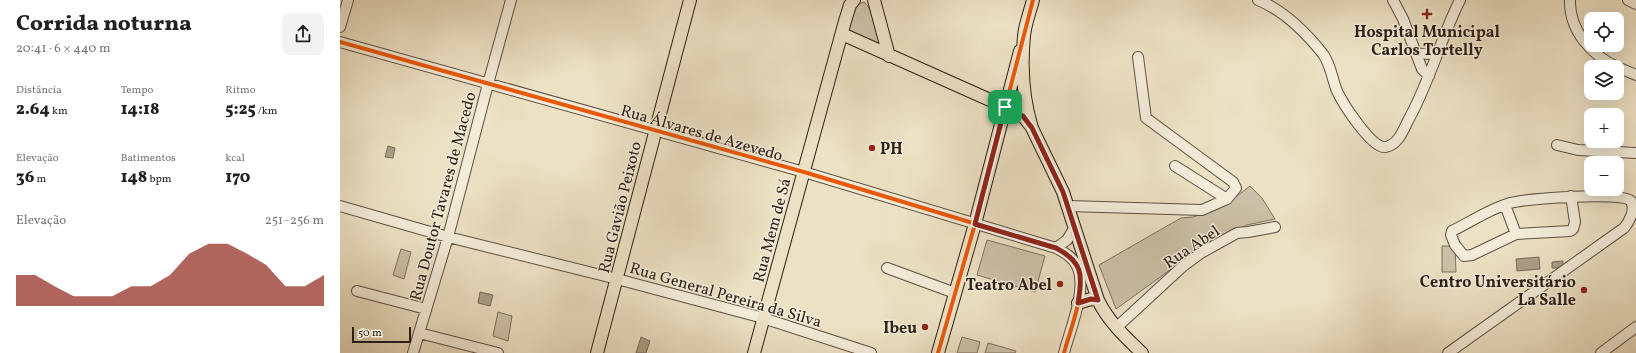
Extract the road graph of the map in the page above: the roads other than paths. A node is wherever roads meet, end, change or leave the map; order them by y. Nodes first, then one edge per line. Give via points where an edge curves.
1 (348, 0) edge
2 (511, 0) edge
3 (690, 0) edge
4 (854, 0) edge
5 (874, 0) edge
6 (1033, 0) edge
7 (1258, 0) edge
8 (1393, 0) edge
9 (1460, 0) edge
10 (1570, 0) edge
11 (1628, 0) edge
12 (1636, 4) edge
13 (340, 27) edge
14 (842, 34) junction
15 (1024, 35) junction
16 (340, 42) edge
17 (1438, 53) junction
18 (1418, 54) junction
19 (889, 56) junction
20 (1138, 57) dead end
21 (1603, 60) edge
22 (1624, 70) edge
23 (1636, 75) edge
24 (1429, 76) junction
25 (488, 84) junction
26 (1005, 107) junction
27 (1032, 128) junction
28 (655, 132) junction
29 (1557, 145) dead end
30 (1636, 153) edge
31 (1175, 166) dead end
32 (804, 172) junction
33 (1570, 196) junction
34 (1227, 198) junction
35 (1505, 205) junction
36 (340, 206) edge
37 (1068, 206) junction
38 (975, 224) junction
39 (1075, 227) junction
40 (1275, 227) dead end
41 (1516, 234) junction
42 (448, 237) junction
43 (1056, 248) junction
44 (887, 268) dead end
45 (617, 279) junction
46 (357, 291) dead end
47 (955, 293) junction
48 (1098, 300) junction
49 (1078, 303) junction
50 (426, 309) junction
51 (763, 318) junction
52 (1116, 327) junction
53 (1636, 327) edge
54 (419, 333) junction
55 (413, 353) edge
56 (498, 353) edge
57 (597, 353) edge
58 (754, 353) edge
59 (871, 353) edge
60 (938, 353) edge
61 (1064, 353) edge
62 (1142, 353) edge
63 (1448, 353) edge
64 (1601, 353) edge

1 - 13 street
2 - 25 street, Rua Doutor Tavares de Macedo
3 - 28 main road, Rua Gavião Peixoto
4 - 14 main road, Rua Mem de Sá via 848,10
5 - 19 main road
6 - 15 main road
7 - 24 street via 1283,14 1318,48 1328,62 1345,105 1364,131 1382,147 1388,147 1398,138
8 - 18 street
9 - 17 street
10 - 21 street via 1571,16 1588,47
11 - 12 street
14 - 19 main road
14 - 32 main road, Rua Mem de Sá
15 - 26 main road
15 - 27 main road via 1024,80
16 - 25 street, Rua Álvares de Azevedo
17 - 18 street
17 - 24 street
18 - 24 street via 1422,69
19 - 26 main road
20 - 34 street via 1146,118 1233,182 1236,188
22 - 23 street
25 - 28 street, Rua Álvares de Azevedo
25 - 42 street, Rua Doutor Tavares de Macedo
26 - 27 main road via 1023,116
26 - 38 main road
27 - 37 main road
28 - 32 street, Rua Álvares de Azevedo
28 - 45 main road, Rua Gavião Peixoto
29 - 30 street via 1578,150
31 - 34 street
32 - 38 street, Rua Álvares de Azevedo
32 - 51 main road, Rua Mem de Sá
33 - 35 street via 1523,200
33 - 41 street via 1575,222 1573,229 1553,233
33 - 63 street via 1627,199 1634,208 1632,216 1624,228 1615,235
34 - 37 street via 1202,210
35 - 41 street
35 - 41 street via 1456,229 1451,235 1464,256 1472,255
36 - 42 street, Rua General Pereira da Silva
37 - 39 main road
38 - 43 street, Rua Álvares de Azevedo
38 - 47 main road
39 - 43 street via 1067,240
39 - 48 main road
40 - 52 street, Rua Abel via 1237,233 1201,253
42 - 45 street, Rua General Pereira da Silva
42 - 50 street, Rua Doutor Tavares de Macedo
43 - 49 street, Rua Álvares de Azevedo via 1072,258 1077,265 1081,283
44 - 47 street
45 - 51 street, Rua General Pereira da Silva
45 - 57 main road, Rua Gavião Peixoto
46 - 50 street
47 - 60 main road
48 - 49 main road via 1091,299
48 - 52 main road
49 - 61 street, Rua Álvares de Azevedo
50 - 54 street, Rua Doutor Tavares de Macedo
51 - 58 main road, Rua Mem de Sá
51 - 59 street, Rua General Pereira da Silva
52 - 62 main road
53 - 64 street
54 - 55 street, Rua Doutor Tavares de Macedo
54 - 56 street

